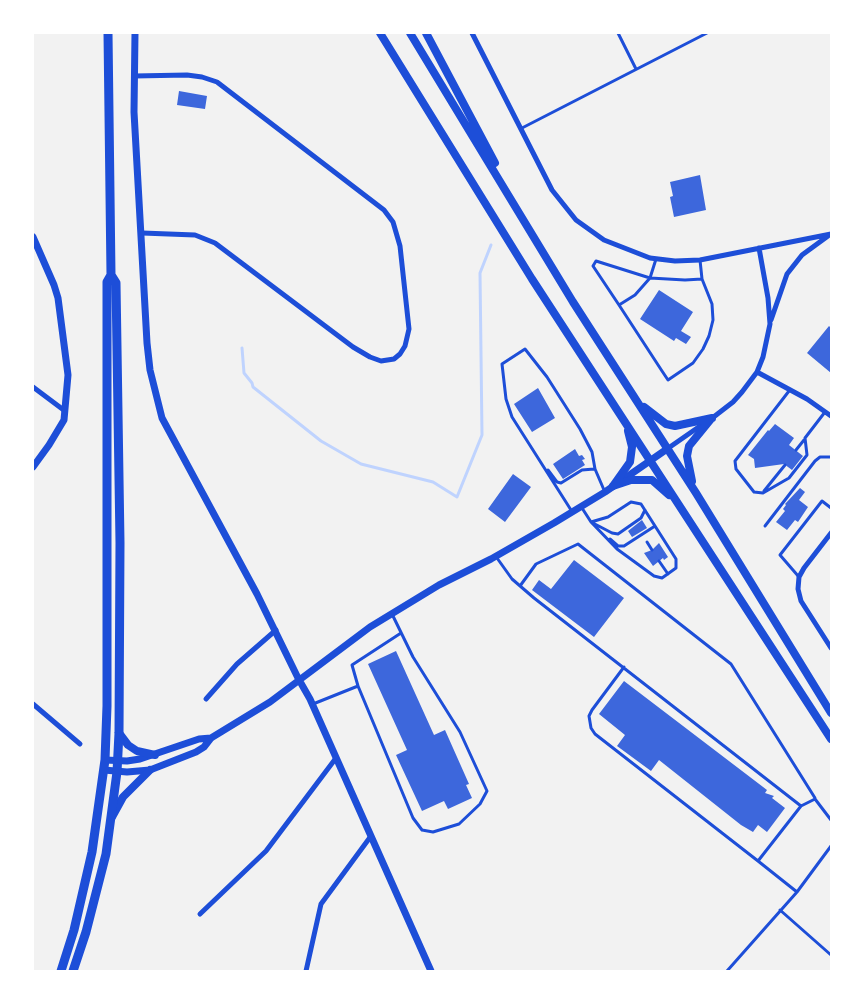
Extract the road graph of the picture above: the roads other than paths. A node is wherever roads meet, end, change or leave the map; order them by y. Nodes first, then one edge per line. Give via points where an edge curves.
1 (108, 33) edge
2 (135, 33) edge
3 (380, 33) edge
4 (410, 33) edge
5 (426, 33) edge
6 (472, 33) edge
7 (618, 33) edge
8 (707, 33) edge
9 (636, 69) junction
10 (134, 76) junction
11 (520, 129) junction
12 (142, 233) junction
13 (831, 234) edge
14 (33, 237) edge
15 (759, 248) junction
16 (656, 259) junction
17 (700, 260) junction
18 (111, 275) junction
19 (650, 278) junction
20 (702, 279) junction
21 (573, 302) junction
22 (619, 305) junction
23 (770, 324) junction
24 (757, 372) junction
25 (33, 387) edge
26 (790, 389) junction
27 (635, 399) junction
28 (65, 411) junction
29 (619, 411) junction
30 (825, 412) junction
31 (831, 416) edge
32 (712, 418) junction
33 (805, 438) junction
34 (667, 449) junction
35 (796, 450) dead end
36 (831, 457) edge
37 (651, 460) junction
38 (542, 464) junction
39 (785, 465) dead end
40 (33, 467) edge
41 (594, 469) junction
42 (613, 486) junction
43 (605, 492) junction
44 (696, 493) junction
45 (763, 493) junction
46 (581, 507) junction
47 (681, 507) junction
48 (831, 508) edge
49 (645, 510) junction
50 (572, 512) junction
51 (591, 522) junction
52 (655, 526) junction
53 (765, 526) dead end
54 (599, 530) junction
55 (831, 533) edge
56 (646, 542) dead end
57 (652, 550) dead end
58 (496, 556) junction
59 (659, 561) dead end
60 (668, 574) junction
61 (799, 577) junction
62 (520, 586) junction
63 (392, 613) junction
64 (276, 630) junction
65 (401, 633) junction
66 (831, 648) edge
67 (624, 667) junction
68 (298, 678) junction
69 (358, 686) junction
70 (206, 699) dead end
71 (33, 704) edge
72 (313, 704) junction
73 (831, 713) edge
74 (119, 733) junction
75 (211, 738) junction
76 (831, 739) edge
77 (80, 744) dead end
78 (155, 755) junction
79 (336, 758) junction
80 (105, 760) junction
81 (118, 761) junction
82 (104, 770) junction
83 (150, 770) junction
84 (117, 772) junction
85 (815, 799) junction
86 (801, 806) junction
87 (112, 818) junction
88 (831, 820) edge
89 (371, 836) junction
90 (831, 846) edge
91 (758, 861) junction
92 (797, 892) junction
93 (780, 910) junction
94 (200, 914) dead end
95 (831, 955) edge
96 (61, 971) edge
97 (73, 971) edge
98 (306, 971) edge
99 (431, 971) edge
100 (727, 971) edge

1 - 18 highway
2 - 10 street
3 - 29 main road
4 - 21 main road
5 - 21 main road
6 - 11 street
7 - 9 lane
8 - 9 lane
9 - 11 lane
10 - 12 street
10 - 12 street via 187,75 217,82 384,210 393,222 400,246 409,329 405,346 394,359 381,361 370,357 215,243 195,235
11 - 16 street via 552,190 576,220 604,240
12 - 64 street via 147,343 162,418
13 - 15 street
13 - 23 street via 802,255 787,274
14 - 28 street via 58,298 68,375
15 - 17 street
15 - 23 street
16 - 17 street
16 - 19 lane
17 - 20 lane
18 - 74 highway via 116,283
18 - 80 highway via 107,282
19 - 20 lane
19 - 22 lane
19 - 22 lane via 596,261 594,266
20 - 22 lane via 712,304 709,336 693,363 668,380
21 - 27 main road
23 - 24 street
24 - 26 street
24 - 32 street via 733,402
25 - 28 street
26 - 30 street
26 - 45 lane via 735,461 736,469 753,492
27 - 32 main road via 666,424 686,425
27 - 34 main road
28 - 40 street via 59,430
29 - 37 main road
29 - 42 main road via 632,447 630,462
30 - 31 street
30 - 33 lane
32 - 34 street
32 - 44 main road via 689,446 689,472
33 - 35 lane
33 - 45 lane via 807,455 789,478
34 - 37 street
34 - 44 main road
36 - 53 lane via 815,461
37 - 42 street
37 - 47 main road
38 - 41 lane via 561,483 582,470
38 - 41 lane via 512,417 506,399 502,364 525,349 580,429 592,452
38 - 50 lane
39 - 45 lane
41 - 43 lane
42 - 43 street
42 - 47 main road via 632,480 652,480
43 - 46 street
44 - 73 main road
46 - 50 street
46 - 51 lane
47 - 76 main road
48 - 61 lane via 822,501 780,555
49 - 51 lane via 642,504 631,502 608,517
49 - 51 lane via 641,518 618,534
49 - 52 lane
50 - 58 street
51 - 54 lane
52 - 54 lane via 624,546 618,546
52 - 60 lane via 676,559 676,568
54 - 60 lane via 617,549 654,576 662,578
55 - 61 street
56 - 57 lane
58 - 62 lane
58 - 63 street
59 - 60 lane
61 - 66 street via 801,601
62 - 67 lane
62 - 85 lane via 536,564 578,544 731,664
63 - 65 lane
63 - 68 street
64 - 68 street
64 - 70 street via 237,664
65 - 69 lane via 352,665
65 - 69 lane via 460,732 487,791 480,804 459,824 422,830 413,818
67 - 86 lane
67 - 91 lane via 589,716 595,735
68 - 72 street
68 - 75 street via 270,702
69 - 72 lane
71 - 77 street
72 - 79 street
74 - 78 main road via 137,751
74 - 81 highway
75 - 78 street
75 - 83 street via 196,752
78 - 81 street
79 - 89 street
79 - 94 street via 266,851
80 - 81 street
80 - 82 highway
81 - 84 highway
82 - 84 street
82 - 96 highway via 88,871
83 - 84 street
83 - 87 main road via 123,797
84 - 87 highway
85 - 86 lane
85 - 88 lane
86 - 91 lane
87 - 97 highway via 100,879
89 - 98 street via 321,904
89 - 99 street
90 - 92 lane
91 - 92 lane
92 - 93 lane
93 - 95 lane
93 - 100 lane

